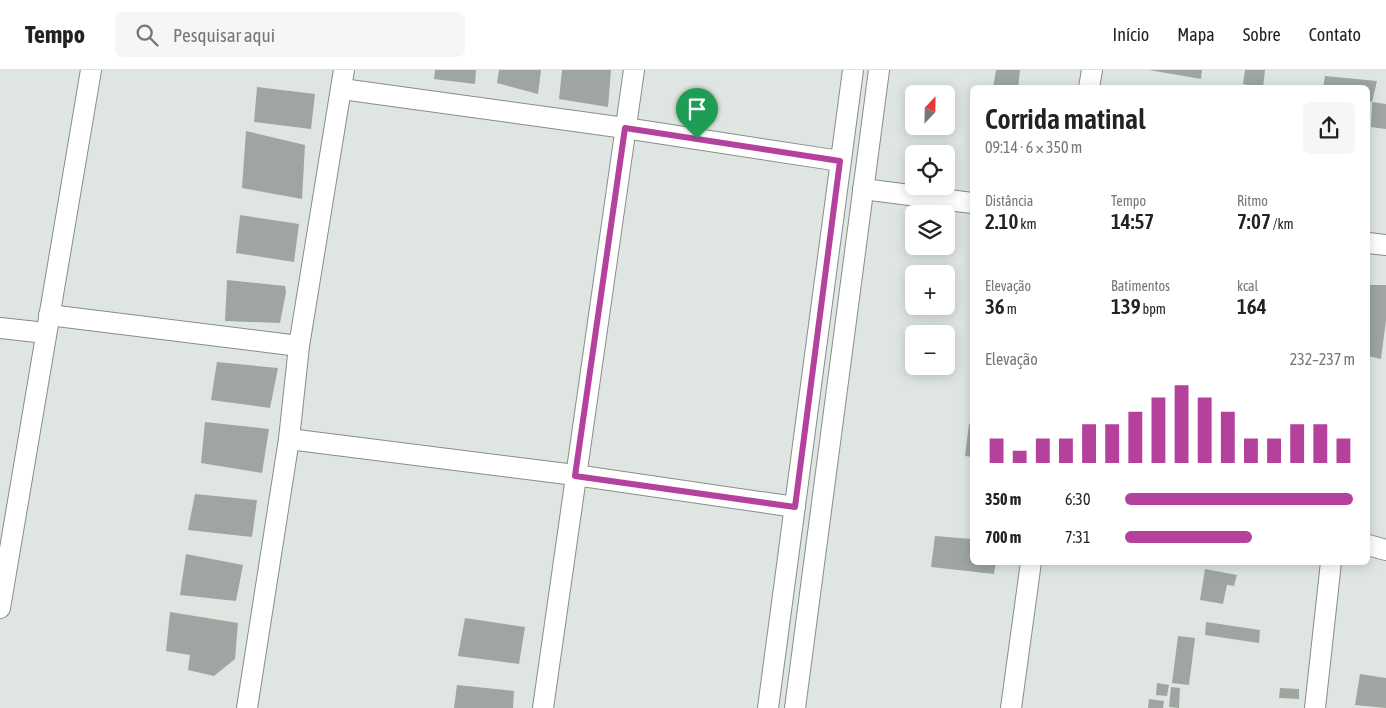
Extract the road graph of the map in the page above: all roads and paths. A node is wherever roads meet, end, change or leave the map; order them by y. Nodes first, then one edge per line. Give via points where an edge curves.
1 (91, 70) edge
2 (634, 70) edge
3 (853, 70) edge
4 (879, 70) edge
5 (1092, 70) edge
6 (343, 79) edge
7 (1090, 85) edge
8 (625, 128) junction
9 (840, 161) junction
10 (863, 189) junction
11 (970, 202) edge
12 (1370, 243) edge
13 (1386, 245) edge
14 (47, 324) junction
15 (0, 328) edge
16 (299, 346) junction
17 (288, 439) junction
18 (575, 476) junction
19 (795, 507) junction
20 (1370, 546) edge
21 (1386, 550) edge
22 (1031, 565) edge
23 (1331, 565) edge
24 (0, 608) edge
25 (247, 708) edge
26 (543, 708) edge
27 (768, 708) edge
28 (795, 708) edge
29 (1011, 708) edge
30 (1315, 708) edge

1 - 14 street
2 - 8 street
3 - 9 street
4 - 10 street
5 - 7 street
6 - 8 street
6 - 16 street
8 - 9 street
8 - 18 street
9 - 19 street
10 - 11 street
10 - 28 street
12 - 13 street
14 - 15 street
14 - 16 street
14 - 24 street
16 - 17 street
17 - 18 street
17 - 25 street
18 - 19 street
18 - 26 street
19 - 27 street
20 - 21 street
22 - 29 street
23 - 30 street

